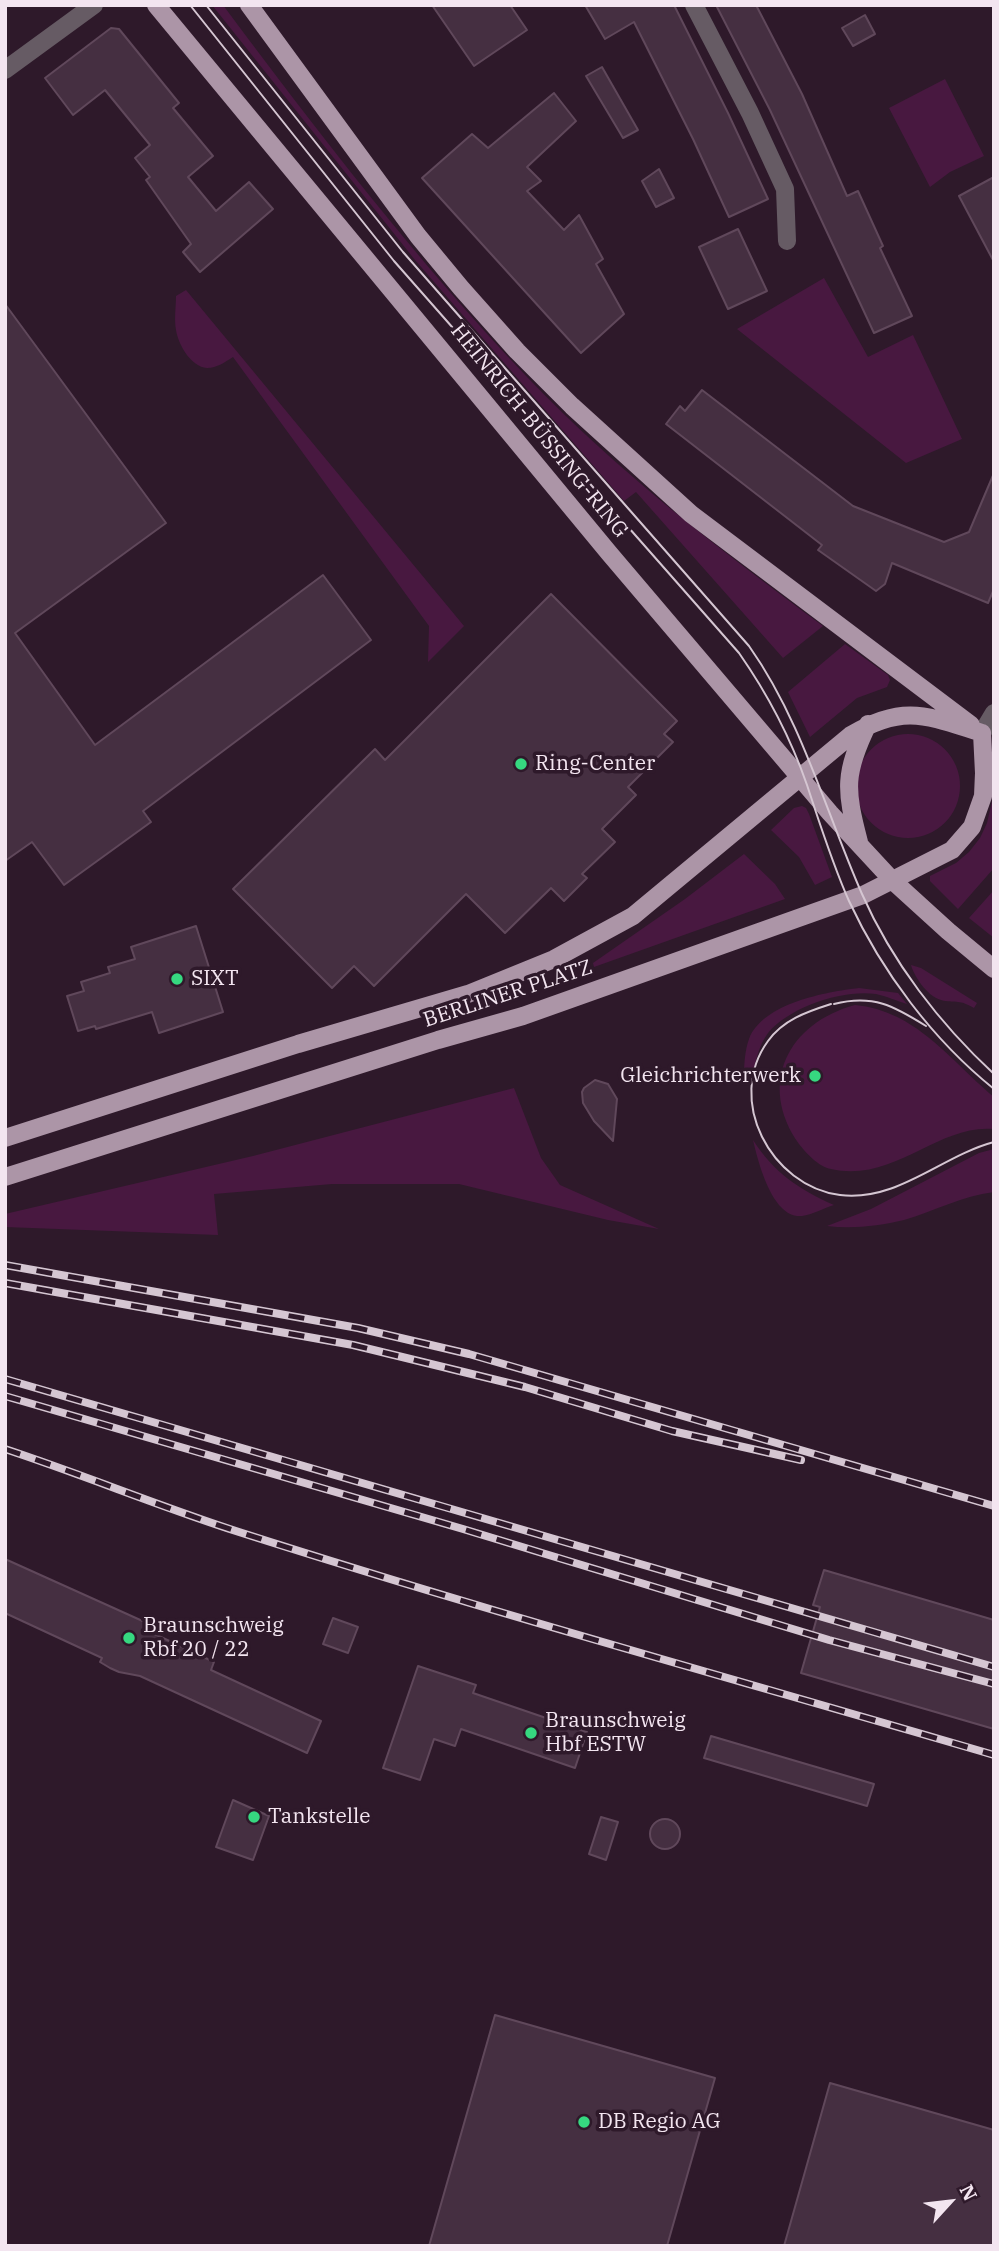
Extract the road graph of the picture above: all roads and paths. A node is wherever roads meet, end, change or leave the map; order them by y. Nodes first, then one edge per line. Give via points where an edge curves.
1 (94, 5) edge
2 (156, 5) edge
3 (249, 5) edge
4 (694, 5) edge
5 (5, 70) edge
6 (788, 241) dead end
7 (994, 713) edge
8 (868, 724) junction
9 (988, 738) edge
10 (800, 777) junction
11 (860, 846) junction
12 (893, 881) junction
13 (994, 969) edge
14 (5, 1138) edge
15 (5, 1177) edge

1 - 5 street
2 - 10 main road, HEINRICH-BÜSSING-RING
3 - 9 main road, HEINRICH-BÜSSING-RING via 418,236 517,351 572,406 691,514
4 - 6 street via 785,189
7 - 9 street
8 - 9 main road via 903,714 937,719
8 - 10 main road, BERLINER PLATZ
8 - 11 main road via 848,773
9 - 12 main road via 983,796 972,827 952,850
10 - 11 main road, HEINRICH-BÜSSING-RING
10 - 14 main road, BERLINER PLATZ via 633,916 554,959 468,994
11 - 12 main road, HEINRICH-BÜSSING-RING
12 - 13 main road
12 - 15 main road, BERLINER PLATZ via 849,901 523,1016

